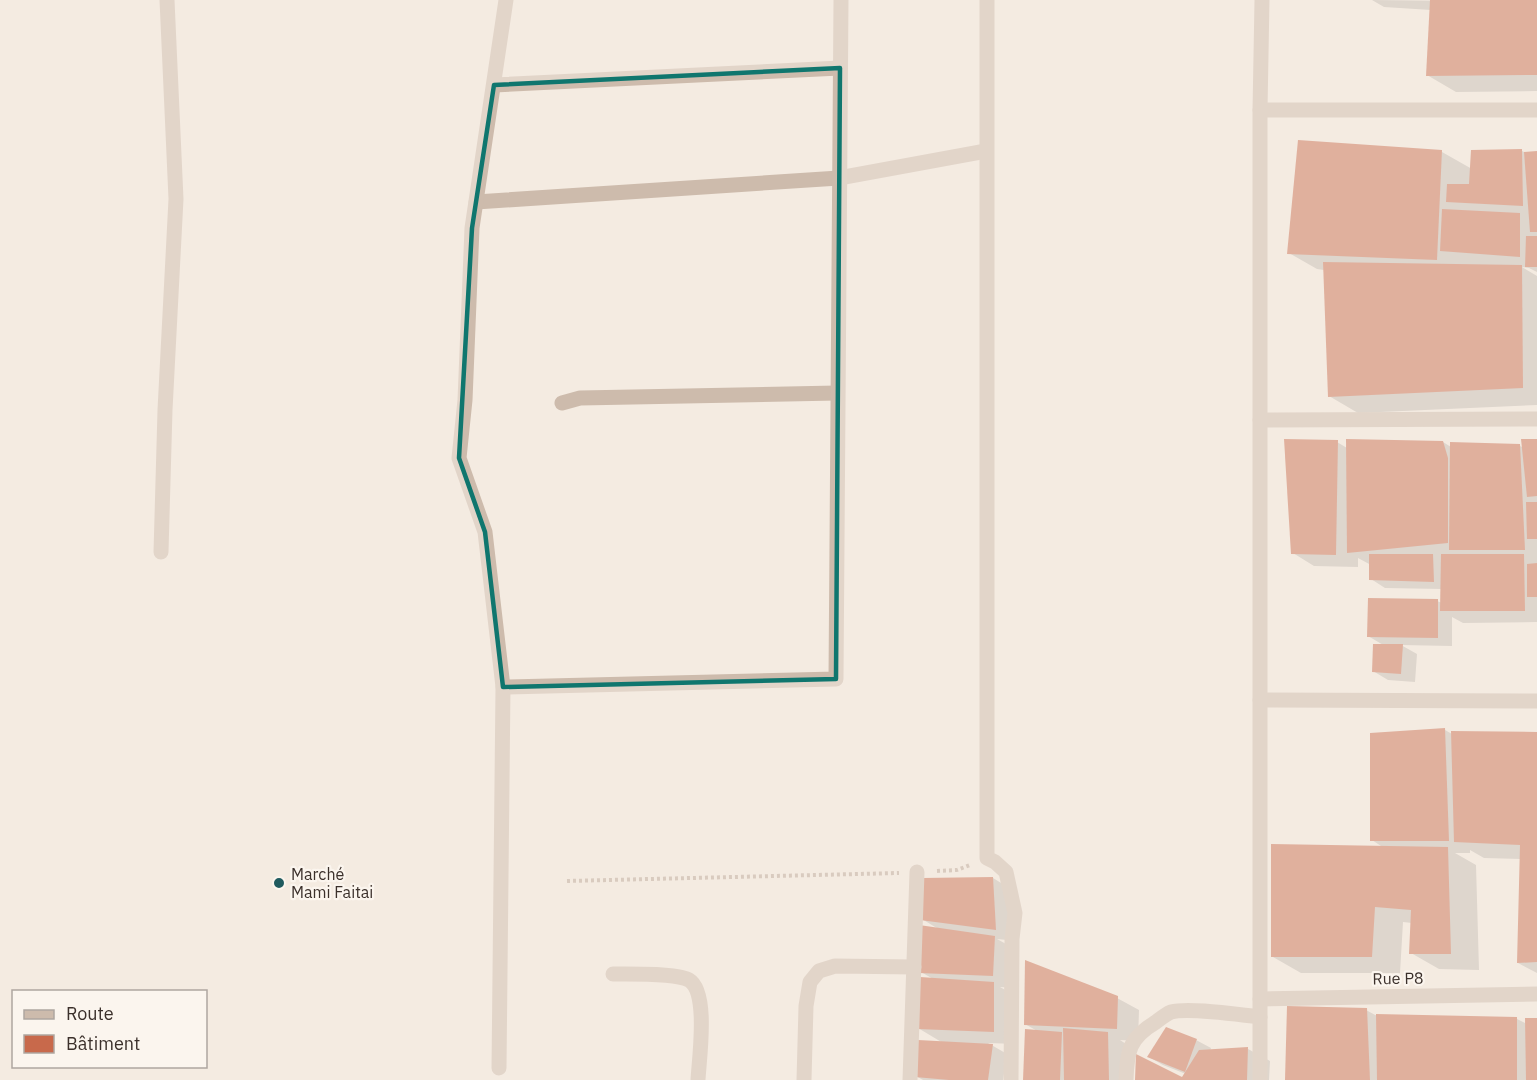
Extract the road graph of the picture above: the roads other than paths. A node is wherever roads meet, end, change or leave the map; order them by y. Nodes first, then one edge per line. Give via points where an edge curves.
1 (167, 0) edge
2 (506, 0) edge
3 (841, 0) edge
4 (987, 0) edge
5 (1263, 0) edge
6 (840, 68) junction
7 (495, 85) junction
8 (1260, 110) junction
9 (1537, 110) edge
10 (986, 151) junction
11 (839, 178) junction
12 (476, 202) junction
13 (837, 393) junction
14 (562, 403) dead end
15 (1537, 419) edge
16 (1260, 420) junction
17 (161, 552) dead end
18 (503, 687) junction
19 (1260, 700) junction
20 (1537, 701) edge
21 (917, 872) road end
22 (914, 967) junction
23 (614, 974) dead end
24 (1537, 994) edge
25 (1260, 999) junction
26 (1260, 1017) junction
27 (499, 1068) dead end
28 (698, 1080) edge
29 (804, 1080) edge
30 (910, 1080) edge
31 (1011, 1080) edge
32 (1126, 1080) edge
33 (1260, 1080) edge

1 - 17 street via 176,199
2 - 7 street
3 - 6 street
4 - 10 street
5 - 8 street
6 - 7 street
6 - 11 street
7 - 12 street
8 - 9 street
8 - 16 street
10 - 11 street
10 - 31 street via 987,858 1006,872 1015,913
11 - 12 street
11 - 13 street
12 - 18 street via 459,458 485,532
13 - 14 street via 580,398
13 - 18 street via 836,679
15 - 16 street
16 - 19 street
18 - 27 street
19 - 20 street
19 - 25 street
21 - 22 street
22 - 29 street via 835,966 819,971 810,982 806,1006
22 - 30 street
23 - 28 street via 674,976 689,980 698,990
24 - 25 street, Rue P8
25 - 26 street
26 - 32 street via 1171,1012 1133,1041 1127,1056
26 - 33 street

